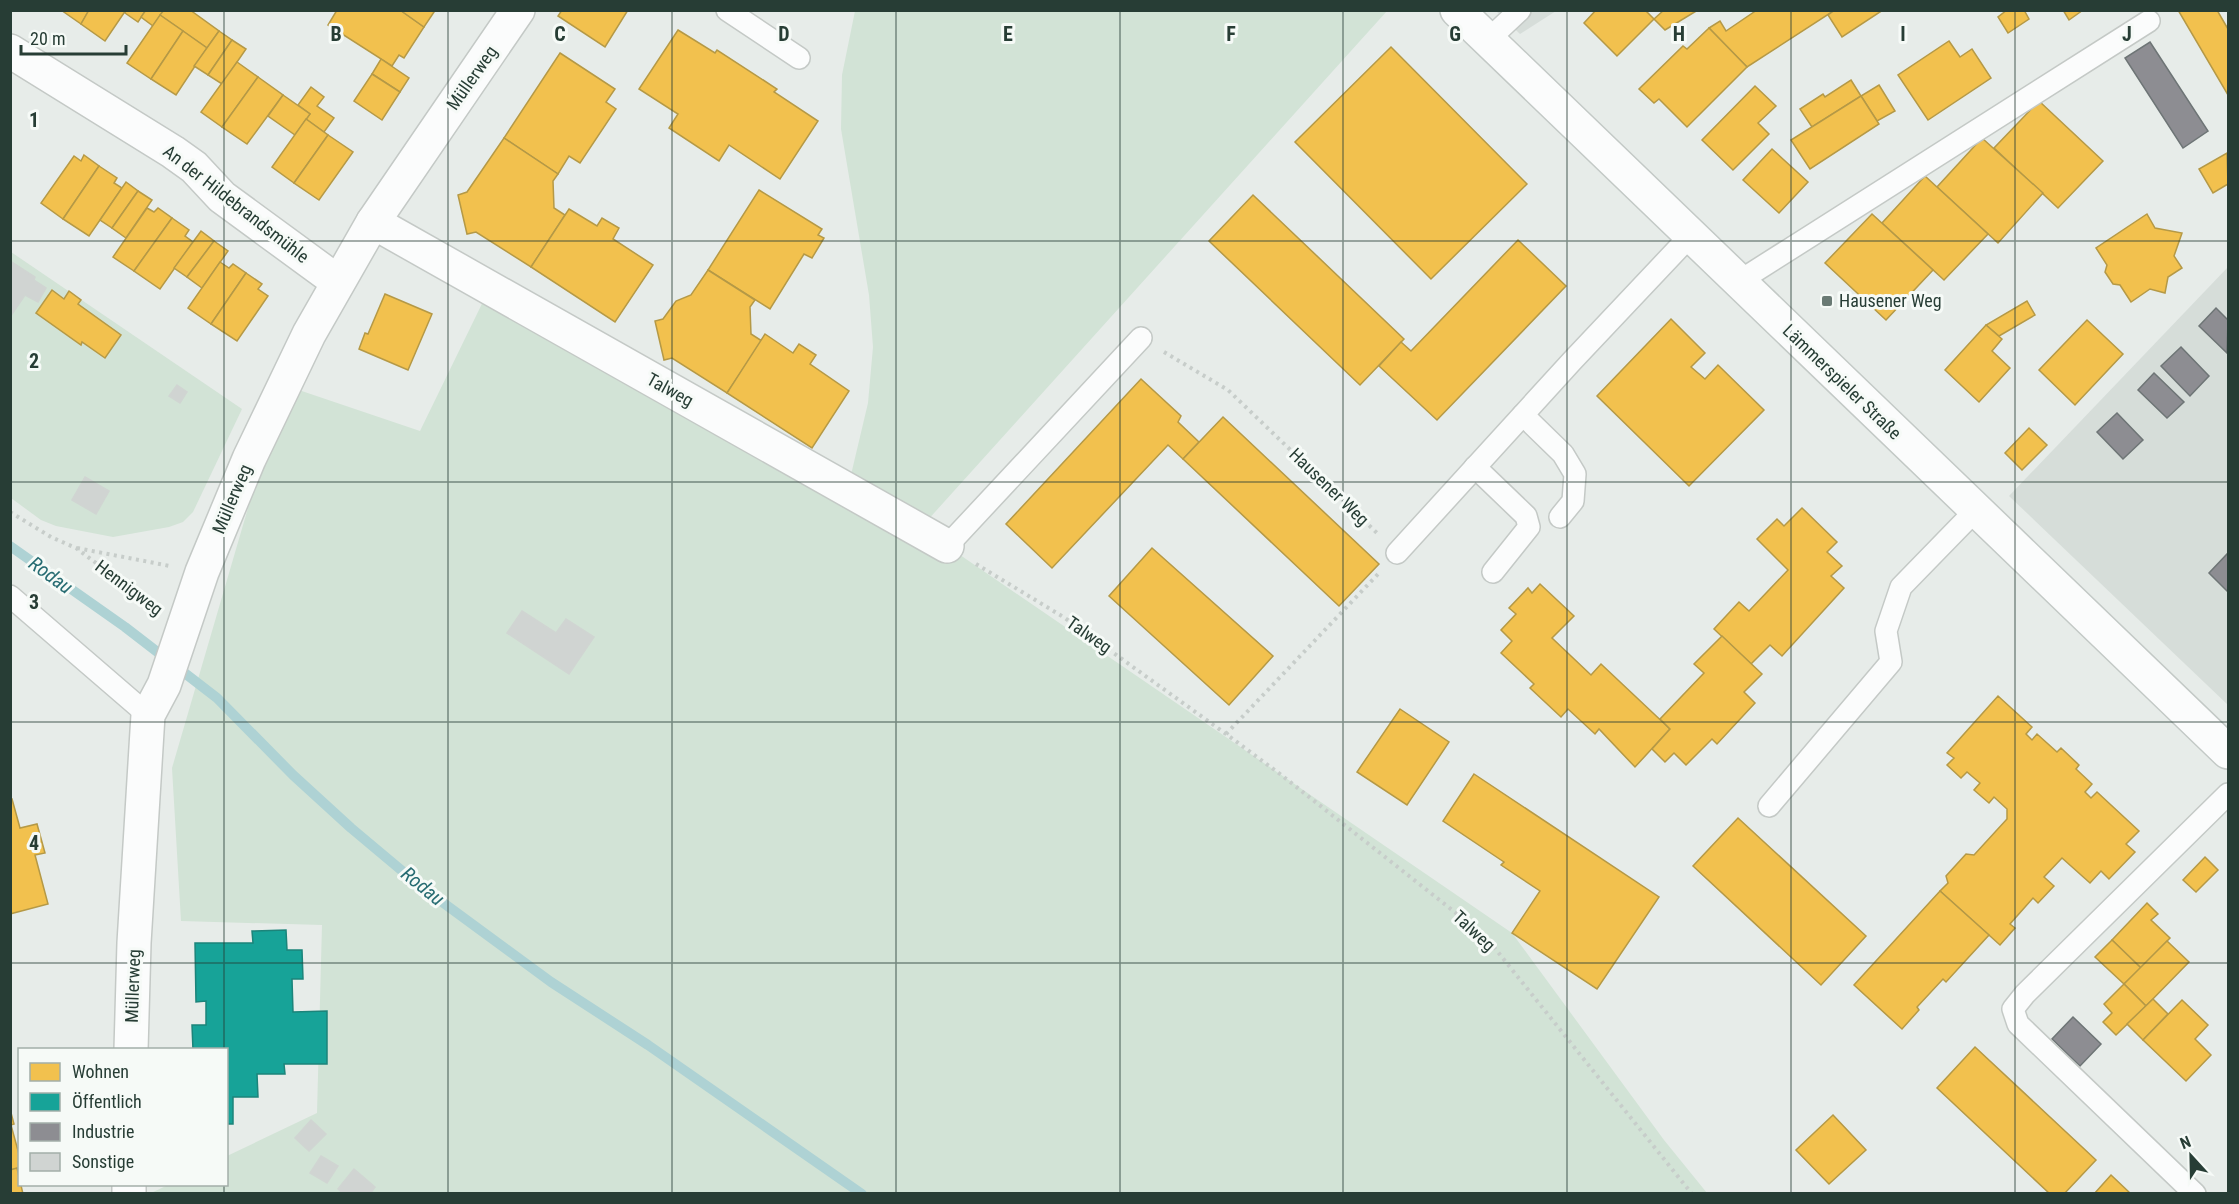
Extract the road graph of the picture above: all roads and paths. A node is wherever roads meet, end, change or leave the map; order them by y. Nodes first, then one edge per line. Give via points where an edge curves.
1 (518, 10) edge
2 (727, 10) edge
3 (1457, 10) edge
4 (1521, 10) edge
5 (2149, 21) dead end
6 (1488, 40) junction
7 (10, 51) edge
8 (799, 58) dead end
9 (373, 222) junction
10 (1690, 237) junction
11 (338, 282) junction
12 (1737, 282) junction
13 (1141, 338) joint
14 (1522, 415) junction
15 (1475, 467) junction
16 (1976, 510) junction
17 (10, 512) edge
18 (1560, 517) dead end
19 (947, 546) junction
20 (76, 548) junction
21 (1397, 553) junction
22 (202, 572) junction
23 (1493, 572) dead end
24 (10, 596) edge
25 (180, 633) junction
26 (148, 715) junction
27 (1226, 734) junction
28 (2229, 752) edge
29 (2229, 794) edge
30 (1769, 806) dead end
31 (131, 1048) edge
32 (1692, 1194) edge
33 (2195, 1194) edge

1 - 9 street, Müllerweg
2 - 8 lane
3 - 6 street, Lämmerspieler Straße
4 - 6 lane
5 - 12 lane
6 - 10 street, Lämmerspieler Straße
7 - 11 street, An der Hildebrandsmühle via 173,152 194,167 222,197
9 - 11 street, Müllerweg
9 - 19 street, Talweg
10 - 12 street, Lämmerspieler Straße
10 - 14 lane
11 - 22 street, Müllerweg via 254,448
12 - 16 street, Lämmerspieler Straße
13 - 19 lane
13 - 21 path, Hausener Weg via 1228,390
14 - 15 lane
14 - 18 lane via 1563,454 1575,474 1573,501
15 - 21 lane
15 - 23 lane via 1526,516 1529,526
16 - 28 street, Lämmerspieler Straße
16 - 30 lane via 1901,587 1886,631 1891,662
17 - 20 path, Hennigweg
19 - 27 path, Talweg via 1065,618
20 - 22 path, Hennigweg
20 - 25 path, Hennigweg
21 - 27 path
22 - 25 street, Müllerweg
24 - 26 lane
25 - 26 street, Müllerweg via 164,685
26 - 31 street, Müllerweg
27 - 32 path, Talweg via 1485,936
29 - 33 lane via 2013,1009 2018,1024

